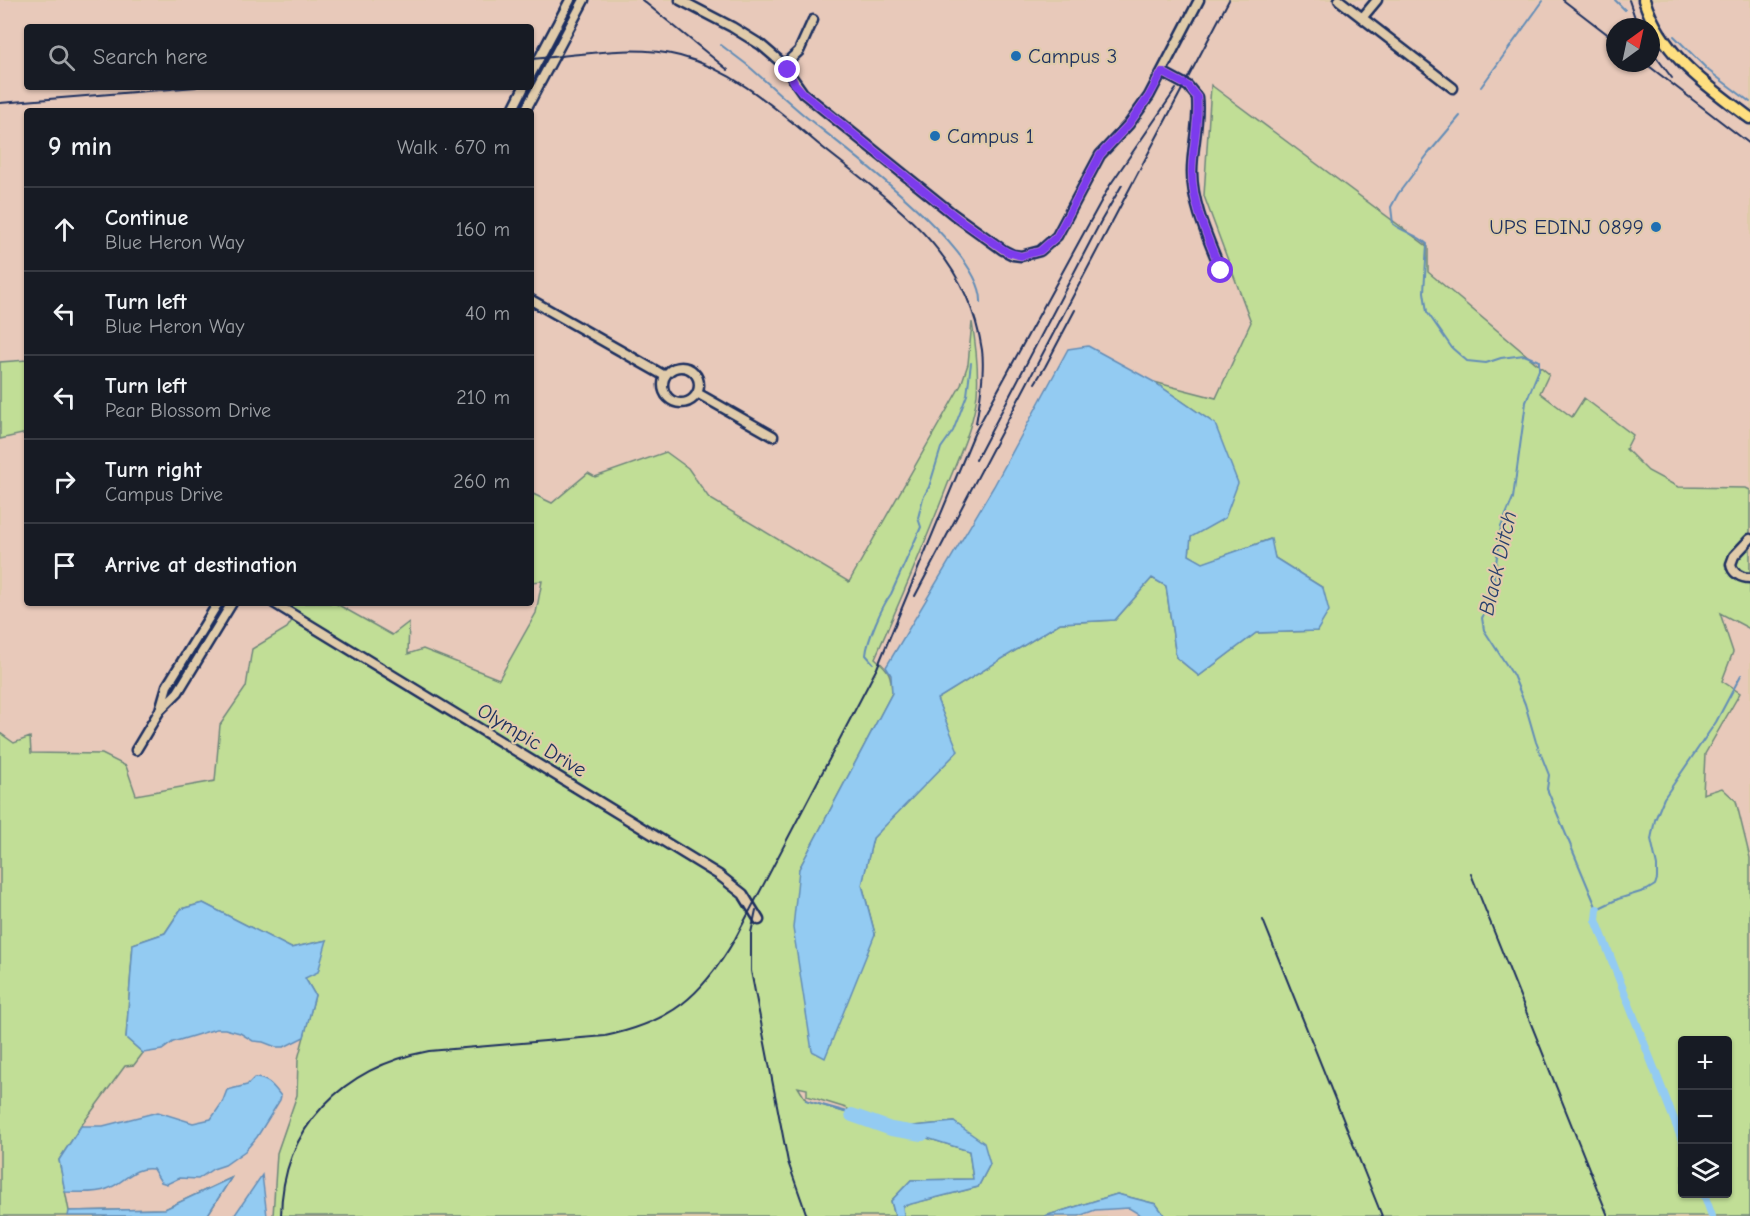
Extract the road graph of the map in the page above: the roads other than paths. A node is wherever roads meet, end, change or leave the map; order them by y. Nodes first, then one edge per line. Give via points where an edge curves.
1 (570, 0) edge
2 (584, 0) edge
3 (680, 0) edge
4 (1199, 0) edge
5 (1339, 0) edge
6 (1377, 0) edge
7 (1644, 0) edge
8 (1362, 18) junction
9 (813, 20) dead end
10 (784, 65) junction
11 (534, 68) edge
12 (1162, 72) junction
13 (1453, 88) dead end
14 (522, 90) edge
15 (514, 108) edge
16 (527, 108) edge
17 (1750, 118) edge
18 (1221, 271) dead end
19 (534, 302) edge
20 (665, 376) junction
21 (697, 393) junction
22 (773, 436) dead end
23 (1750, 539) edge
24 (1749, 582) edge
25 (216, 606) edge
26 (230, 606) edge
27 (279, 606) edge
28 (160, 710) junction
29 (136, 750) dead end
30 (759, 920) dead end

1 - 11 street
2 - 16 street
3 - 10 street via 748,36
4 - 12 street
5 - 8 street
6 - 8 street
7 - 17 main road via 1658,31 1677,58
8 - 13 street
9 - 10 street via 799,51
10 - 12 street via 803,93 959,219 1013,255 1036,253 1054,239 1100,155 1129,124
12 - 18 street via 1188,86 1197,97 1193,186
14 - 15 street
19 - 20 street
20 - 21 street via 676,367 690,369 698,378
20 - 21 street via 664,391 672,400 686,402
21 - 22 street
23 - 24 street via 1731,564
25 - 28 street via 167,686
26 - 28 street via 178,692
27 - 30 street, Olympic Drive via 719,875 743,894
28 - 29 street

